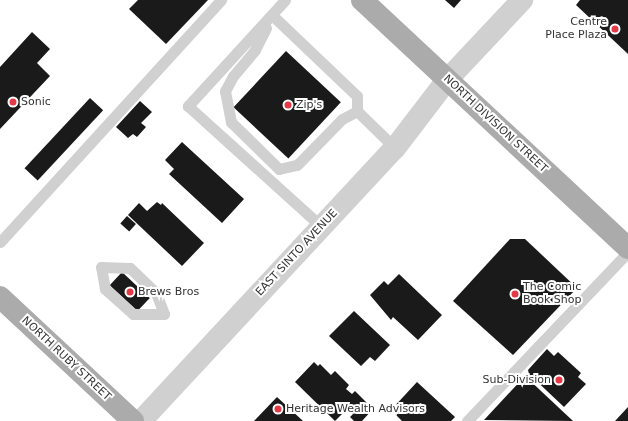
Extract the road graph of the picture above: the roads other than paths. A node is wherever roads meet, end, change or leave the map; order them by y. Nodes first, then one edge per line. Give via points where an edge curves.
1 (221, 0) edge
2 (285, 0) edge
3 (362, 0) edge
4 (522, 0) edge
5 (272, 15) junction
6 (448, 80) junction
7 (357, 111) junction
8 (395, 148) junction
9 (322, 227) junction
10 (0, 242) edge
11 (628, 248) edge
12 (628, 252) edge
13 (101, 267) joint
14 (0, 297) edge
15 (133, 421) edge
16 (141, 421) edge
17 (467, 421) edge

1 - 10 lane
2 - 5 lane
3 - 6 main road, NORTH DIVISION STREET
4 - 6 street, EAST SINTO AVENUE
5 - 7 lane via 357,96
5 - 7 lane via 255,50 233,76 225,91 231,122 241,134 279,169 289,168 298,165 342,119
5 - 9 lane via 188,106
6 - 8 street, EAST SINTO AVENUE
6 - 11 main road, NORTH DIVISION STREET
7 - 8 lane
8 - 9 street, EAST SINTO AVENUE
9 - 16 street, EAST SINTO AVENUE
12 - 17 lane
13 - 13 lane via 105,289 133,314 164,314 156,293 130,268
14 - 15 main road, NORTH RUBY STREET

